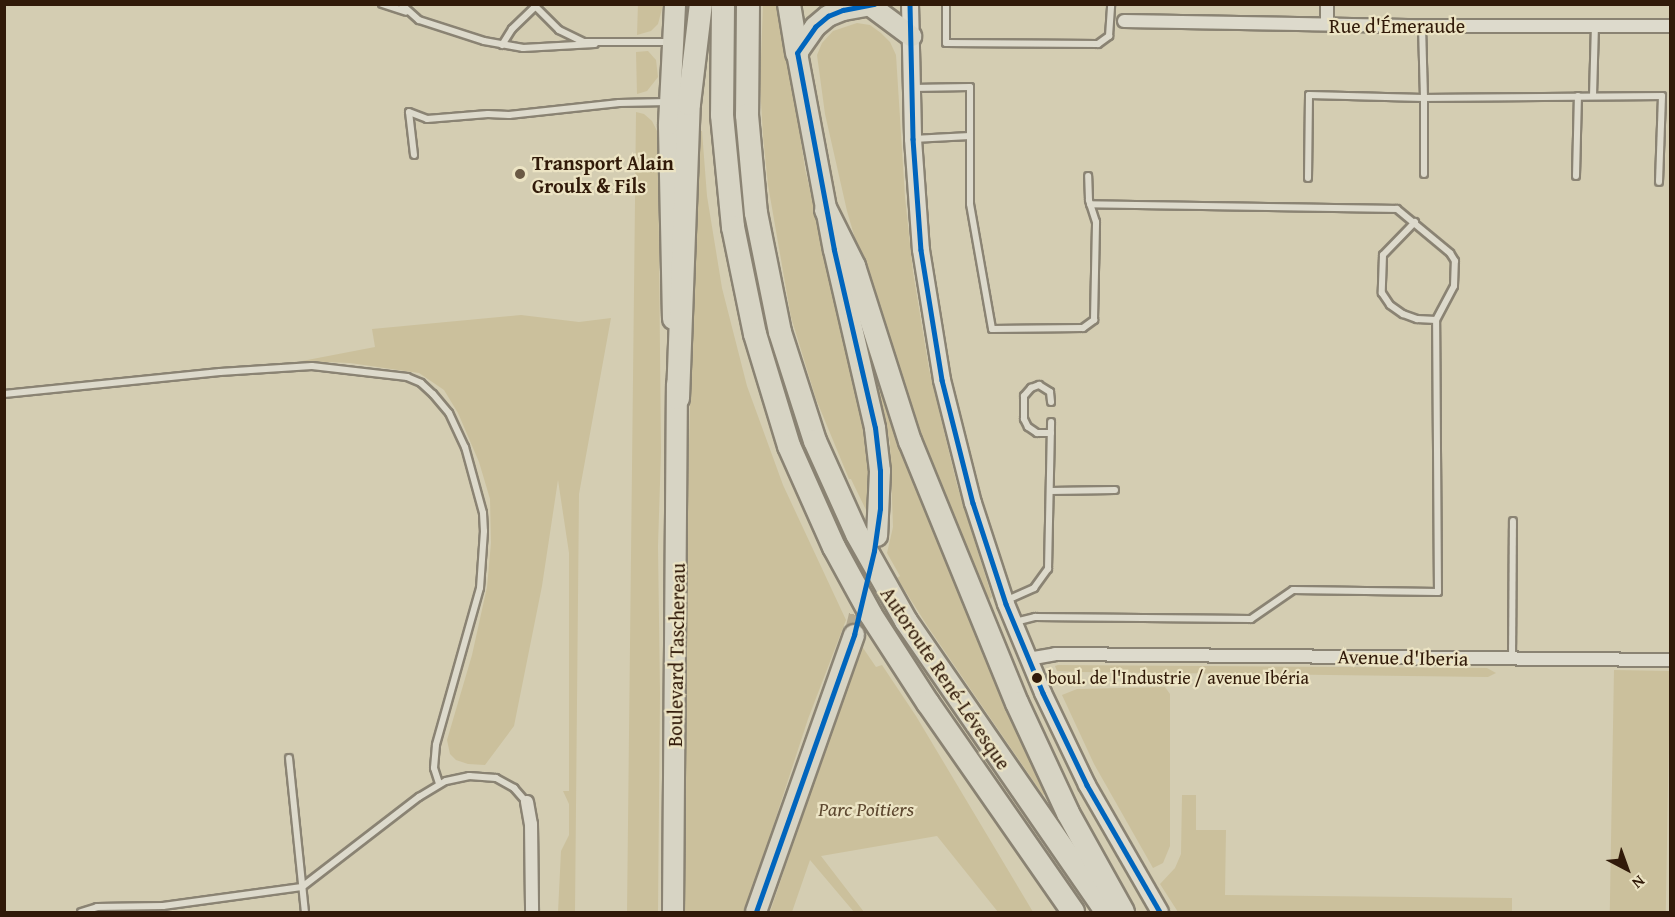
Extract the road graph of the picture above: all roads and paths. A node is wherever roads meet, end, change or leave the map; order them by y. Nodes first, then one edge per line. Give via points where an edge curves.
1 (382, 4) edge
2 (401, 4) edge
3 (675, 4) edge
4 (701, 4) edge
5 (723, 4) edge
6 (748, 4) edge
7 (789, 4) edge
8 (910, 4) edge
9 (946, 4) edge
10 (1111, 4) edge
11 (1327, 4) edge
12 (534, 6) edge
13 (874, 6) edge
14 (407, 12) junction
15 (1124, 21) dead end
16 (1327, 24) junction
17 (1595, 25) junction
18 (1422, 26) junction
19 (1671, 26) edge
20 (911, 36) junction
21 (672, 42) junction
22 (595, 44) junction
23 (502, 45) junction
24 (797, 53) junction
25 (911, 88) junction
26 (1578, 96) junction
27 (1593, 96) junction
28 (1424, 98) junction
29 (669, 102) junction
30 (970, 136) junction
31 (913, 139) junction
32 (414, 155) dead end
33 (1424, 174) dead end
34 (1088, 176) dead end
35 (1576, 176) dead end
36 (1308, 178) dead end
37 (1659, 182) dead end
38 (1090, 204) junction
39 (826, 210) junction
40 (1415, 222) junction
41 (1436, 320) junction
42 (4, 394) edge
43 (678, 398) junction
44 (1051, 402) dead end
45 (1051, 422) dead end
46 (1051, 434) junction
47 (1115, 490) dead end
48 (1050, 491) junction
49 (1513, 521) dead end
50 (877, 536) tunnel mouth
51 (1005, 601) junction
52 (1013, 623) junction
53 (854, 635) tunnel mouth
54 (1028, 658) junction
55 (1512, 658) junction
56 (1671, 660) edge
57 (289, 758) dead end
58 (439, 783) junction
59 (527, 802) joint
60 (1012, 826) junction
61 (302, 887) junction
62 (81, 912) edge
63 (305, 912) edge
64 (532, 912) edge
65 (673, 912) edge
66 (756, 912) edge
67 (1056, 912) edge
68 (1073, 912) edge
69 (1107, 912) edge
70 (1123, 912) edge
71 (1160, 912) edge

1 - 14 lane
2 - 14 lane
3 - 21 main road, Boulevard Taschereau
4 - 43 highway via 688,104
5 - 60 highway, Autoroute René-Lévesque via 722,115 733,227 755,334 789,446 834,547 871,615
6 - 69 highway, Autoroute René-Lévesque via 747,115 759,230 786,353 818,449 857,534 906,621
7 - 24 highway
8 - 20 street
9 - 10 lane via 946,43 1098,44 1109,36
11 - 16 street
12 - 22 lane via 559,30
12 - 23 lane
13 - 20 main road
13 - 24 main road via 828,16
14 - 23 lane via 440,29
15 - 16 street, Rue d'Émeraude
16 - 18 street, Rue d'Émeraude
17 - 18 street, Rue d'Émeraude
17 - 19 street, Rue d'Émeraude
17 - 27 lane
18 - 28 lane
20 - 25 street
21 - 22 lane
21 - 29 main road, Boulevard Taschereau
22 - 23 lane via 523,48
24 - 39 main road
25 - 30 lane via 970,87
25 - 31 street
26 - 27 lane
26 - 28 lane
26 - 35 lane
27 - 37 lane via 1662,96
28 - 33 lane
28 - 36 lane via 1309,95
29 - 32 lane via 619,103 509,115 428,118 409,112
29 - 43 main road, Boulevard Taschereau via 670,283
30 - 31 lane
30 - 38 lane via 970,204 992,329 1074,329 1091,324 1097,307 1096,222
31 - 51 street via 921,250 942,380 973,503
34 - 38 lane
38 - 40 lane via 1390,208 1402,211
39 - 50 main road via 877,435 881,487
39 - 70 highway via 854,266 910,441 1012,692 1068,813
40 - 41 lane via 1455,261 1453,292
40 - 41 lane via 1383,255 1382,293 1390,305 1404,314
41 - 52 lane via 1438,592 1293,590 1251,619 1035,617
42 - 58 lane via 312,366 407,377 433,393 449,414 465,447 480,498 484,531 480,588 436,745 434,768
43 - 65 main road, Boulevard Taschereau
44 - 46 lane via 1050,392 1040,385 1030,388 1024,396 1028,427 1037,433
45 - 46 lane
46 - 48 lane
47 - 48 lane
48 - 51 lane via 1048,569 1034,588
49 - 55 lane
51 - 52 street
52 - 54 street
53 - 66 main road
54 - 55 street, Avenue d'Iberia via 1055,654
54 - 71 street via 1087,785
55 - 56 street, Avenue d'Iberia
57 - 61 lane
58 - 59 lane via 469,776 496,778 514,788
58 - 61 lane
59 - 64 street
60 - 67 highway
60 - 68 highway, Autoroute René-Lévesque
61 - 62 lane via 163,906 97,907
61 - 63 lane

